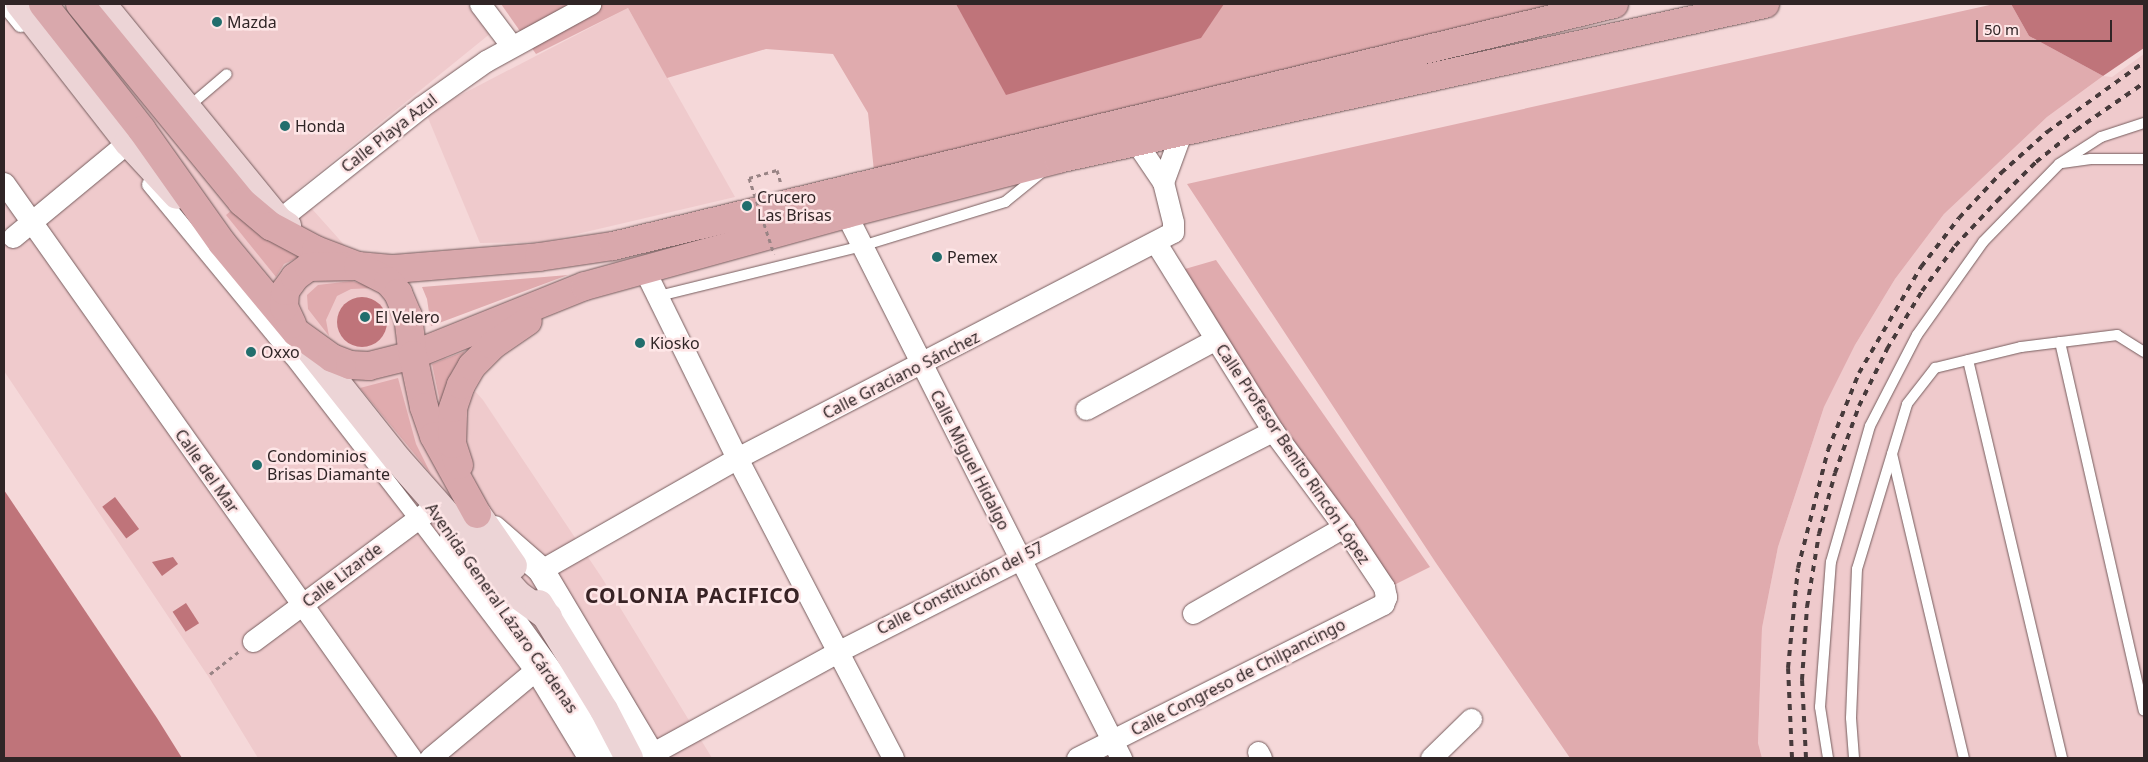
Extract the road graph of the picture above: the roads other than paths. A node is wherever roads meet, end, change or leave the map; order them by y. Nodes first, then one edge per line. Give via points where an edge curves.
1 (4, 4) edge
2 (20, 4) edge
3 (44, 4) edge
4 (80, 4) edge
5 (102, 4) edge
6 (480, 4) edge
7 (590, 4) edge
8 (1614, 4) edge
9 (1765, 4) edge
10 (511, 45) junction
11 (227, 74) dead end
12 (186, 108) junction
13 (2144, 123) edge
14 (1181, 134) junction
15 (130, 140) junction
16 (1136, 142) junction
17 (1058, 159) junction
18 (2144, 159) edge
19 (2059, 164) junction
20 (1163, 182) junction
21 (4, 183) edge
22 (846, 214) junction
23 (274, 223) junction
24 (32, 224) junction
25 (14, 237) dead end
26 (1156, 244) junction
27 (862, 246) junction
28 (358, 266) junction
29 (644, 267) junction
30 (585, 286) junction
31 (659, 296) junction
32 (296, 332) junction
33 (1214, 340) junction
34 (2060, 342) junction
35 (2144, 352) edge
36 (413, 355) junction
37 (1968, 360) junction
38 (922, 365) junction
39 (1086, 409) dead end
40 (1272, 431) junction
41 (1892, 453) junction
42 (738, 458) junction
43 (398, 460) junction
44 (424, 514) junction
45 (477, 514) junction
46 (1344, 526) junction
47 (1020, 557) junction
48 (541, 570) junction
49 (1384, 588) joint
50 (302, 605) junction
51 (1193, 613) dead end
52 (548, 617) junction
53 (253, 641) road end
54 (837, 652) junction
55 (538, 668) junction
56 (2144, 711) edge
57 (1471, 719) dead end
58 (1116, 749) edge
59 (644, 757) edge
60 (411, 758) edge
61 (430, 758) edge
62 (585, 758) edge
63 (603, 758) edge
64 (893, 758) edge
65 (1078, 758) edge
66 (1431, 758) edge
67 (1828, 758) edge
68 (1854, 758) edge
69 (1964, 758) edge
70 (2062, 758) edge

1 - 15 street
2 - 15 main road
3 - 15 main road
4 - 23 main road via 242,202
5 - 12 main road
6 - 10 street
7 - 10 street, Calle Playa Azul
8 - 28 main road via 613,246 539,257 404,269
9 - 14 main road
10 - 23 street, Calle Playa Azul via 421,107
11 - 12 lane
12 - 23 main road
13 - 19 lane via 2101,137
14 - 16 main road
14 - 20 street
15 - 24 street
15 - 32 main road
15 - 44 street via 291,356
16 - 17 main road
16 - 20 street
17 - 22 main road
17 - 27 lane via 1005,202
18 - 19 lane via 2091,159
19 - 67 lane via 1983,242 1917,335 1870,426 1832,562 1820,707
20 - 26 street, Calle Graciano Sánchez via 1173,222 1172,232
21 - 24 street, Calle del Mar
22 - 27 street, Calle Miguel Hidalgo
22 - 29 main road
23 - 28 main road via 316,250
24 - 25 street
24 - 50 street, Calle del Mar
26 - 33 street, Calle Profesor Benito Rincón López
26 - 38 street, Calle Graciano Sánchez
27 - 31 lane
27 - 38 street, Calle Miguel Hidalgo
28 - 32 main road via 309,267 295,277 285,291 284,307
28 - 36 main road via 388,282 398,293 408,316
29 - 30 main road
29 - 31 street
30 - 36 main road
30 - 45 main road via 493,345 472,366 461,385 453,408 452,444
31 - 42 street
32 - 36 main road via 332,358 350,365 369,366
32 - 43 main road, Avenida General Lázaro Cárdenas
33 - 39 street
33 - 40 street, Calle Profesor Benito Rincón López
34 - 35 lane via 2117,335
34 - 37 lane via 2021,347
34 - 56 lane
36 - 45 main road via 434,436
37 - 41 lane via 1935,368 1907,404
37 - 70 lane
38 - 42 street, Calle Graciano Sánchez
38 - 47 street, Calle Miguel Hidalgo
40 - 46 street, Calle Profesor Benito Rincón López
40 - 47 street, Calle Constitución del 57
41 - 68 lane via 1857,569 1851,718
41 - 69 lane
42 - 48 street, Calle Graciano Sánchez
42 - 54 street
43 - 44 street, Avenida General Lázaro Cárdenas
43 - 52 main road, Avenida General Lázaro Cárdenas via 518,595
44 - 50 street, Calle Lizarde
44 - 55 street, Avenida General Lázaro Cárdenas
45 - 48 street, Avenida General Lázaro Cárdenas
45 - 52 main road, Avenida General Lázaro Cárdenas
46 - 49 street, Calle Profesor Benito Rincón López
46 - 51 street
47 - 54 street, Calle Constitución del 57
47 - 58 street, Calle Miguel Hidalgo
48 - 59 street, Avenida General Lázaro Cárdenas
49 - 58 street, Calle Congreso de Chilpancingo via 1383,604
50 - 53 street, Calle Lizarde
50 - 60 street, Calle del Mar
52 - 59 main road, Avenida General Lázaro Cárdenas via 604,710
54 - 59 street, Calle Constitución del 57
54 - 64 street
55 - 61 street
55 - 62 street
55 - 63 street, Avenida General Lázaro Cárdenas
57 - 66 street
58 - 65 street, Calle Congreso de Chilpancingo

